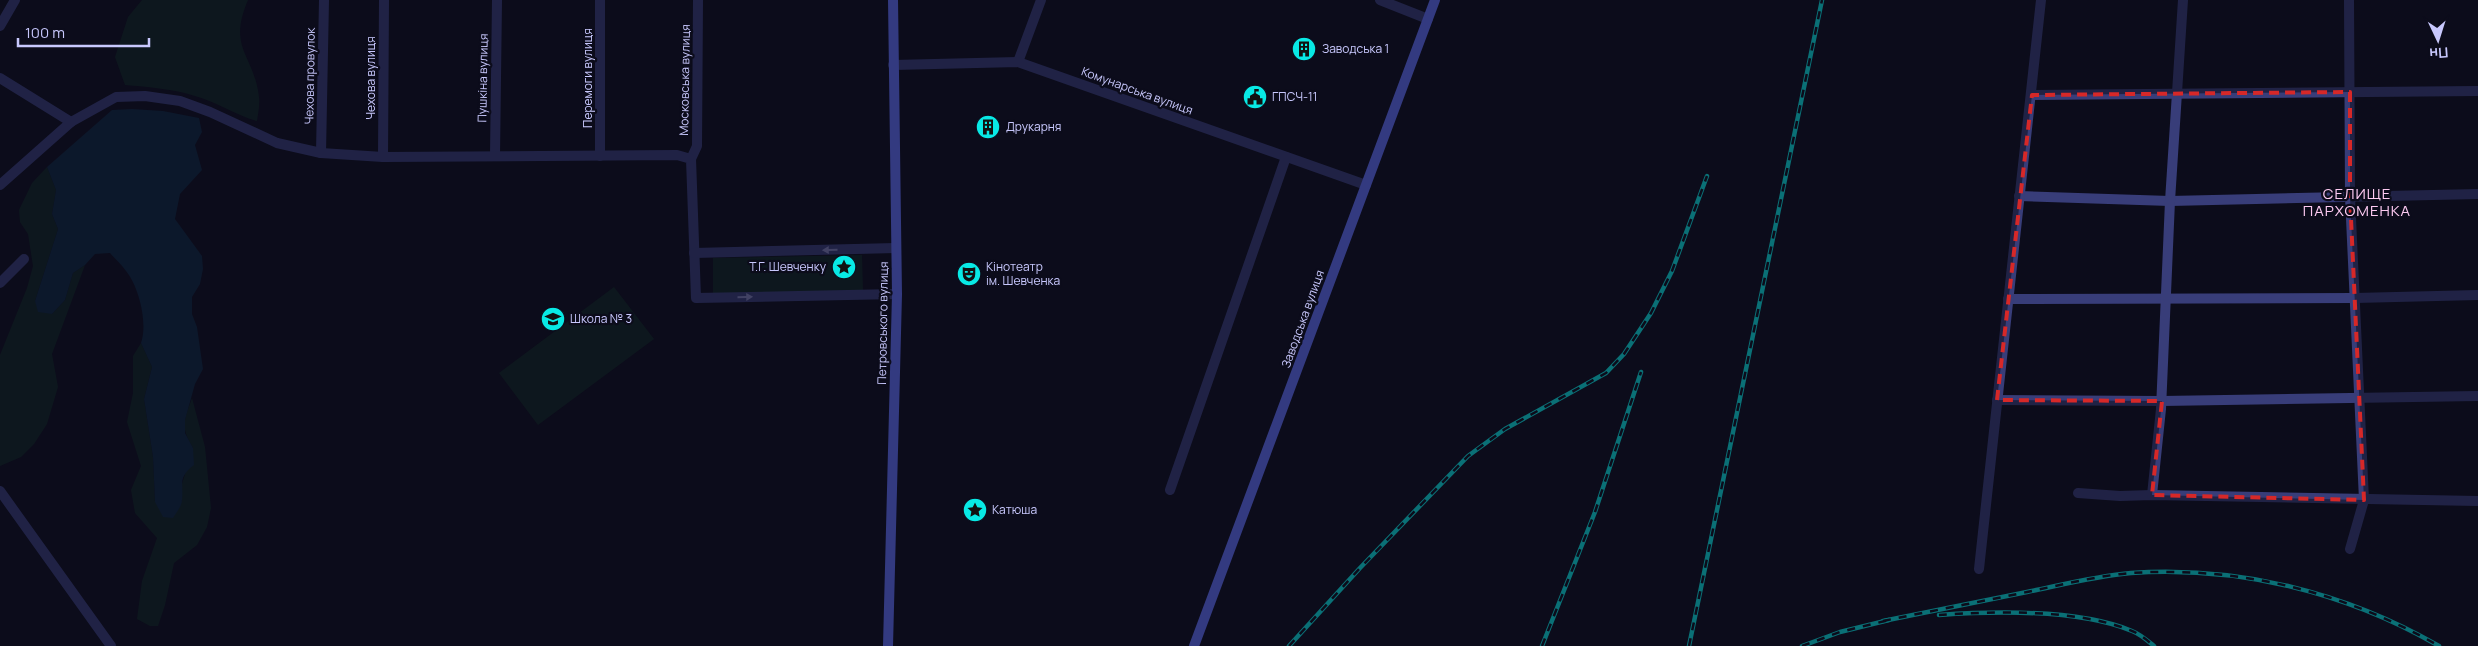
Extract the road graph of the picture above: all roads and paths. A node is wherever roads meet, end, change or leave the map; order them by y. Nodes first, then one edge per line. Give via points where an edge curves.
1 (16, 0) edge
2 (324, 0) edge
3 (384, 0) edge
4 (497, 0) edge
5 (600, 0) edge
6 (698, 0) edge
7 (893, 0) edge
8 (1041, 0) edge
9 (1380, 0) edge
10 (1435, 0) edge
11 (2041, 0) edge
12 (2183, 0) edge
13 (2348, 0) edge
14 (1428, 19) junction
15 (0, 26) edge
16 (1018, 62) junction
17 (894, 65) junction
18 (0, 78) edge
19 (2478, 91) edge
20 (2350, 92) junction
21 (2032, 95) junction
22 (2176, 95) junction
23 (72, 122) junction
24 (321, 153) junction
25 (495, 156) junction
26 (600, 156) junction
27 (383, 157) junction
28 (1286, 157) junction
29 (691, 159) junction
30 (0, 185) edge
31 (1366, 185) junction
32 (2478, 194) edge
33 (2019, 196) junction
34 (2350, 197) junction
35 (2170, 201) junction
36 (896, 248) junction
37 (694, 252) junction
38 (24, 259) dead end
39 (0, 283) edge
40 (897, 294) junction
41 (2478, 295) edge
42 (2166, 298) junction
43 (2355, 298) junction
44 (2008, 299) junction
45 (2478, 396) edge
46 (2360, 398) junction
47 (1997, 400) junction
48 (2162, 401) junction
49 (1170, 490) dead end
50 (0, 491) edge
51 (2078, 493) dead end
52 (2152, 495) junction
53 (2364, 500) junction
54 (2478, 501) edge
55 (2350, 549) dead end
56 (1979, 569) dead end
57 (111, 646) edge
58 (888, 646) edge
59 (1194, 646) edge

1 - 15 street
2 - 24 street, Чехова провулок
3 - 27 street, Чехова вулиця
4 - 25 street, Пушкіна вулиця
5 - 26 street, Перемоги вулиця
6 - 29 street, Московська вулиця via 697,146
7 - 17 main road, Петровського вулиця
8 - 16 street
9 - 14 street
10 - 14 main road, Заводська вулиця
11 - 21 street
12 - 22 street
13 - 20 street
14 - 31 main road, Заводська вулиця
16 - 17 street, Комунарська вулиця
16 - 28 street, Комунарська вулиця
17 - 36 main road, Петровського вулиця
18 - 23 street
19 - 20 street
20 - 22 street
20 - 34 street
21 - 22 street
21 - 33 street
22 - 35 street
23 - 24 street via 116,97 145,96 188,104 277,143
23 - 30 street
24 - 27 street
25 - 26 street
25 - 27 street
26 - 29 street via 677,155
28 - 31 street, Комунарська вулиця
28 - 49 street
29 - 37 street, Московська вулиця
31 - 59 main road, Заводська вулиця
32 - 34 street
33 - 35 street
33 - 44 street
34 - 35 street
34 - 43 street
35 - 42 street
36 -> 37 street
36 - 40 main road, Петровського вулиця
37 -> 40 street, Московська вулиця via 696,298
38 - 39 street
40 - 58 main road, Петровського вулиця
41 - 43 street
42 - 43 street
42 - 44 street
42 - 48 street
43 - 46 street
44 - 47 street
45 - 46 street
46 - 48 street
46 - 53 street
47 - 48 street
47 - 56 street
48 - 52 street
50 - 57 street
51 - 52 street
52 - 53 street
53 - 54 street
53 - 55 street

